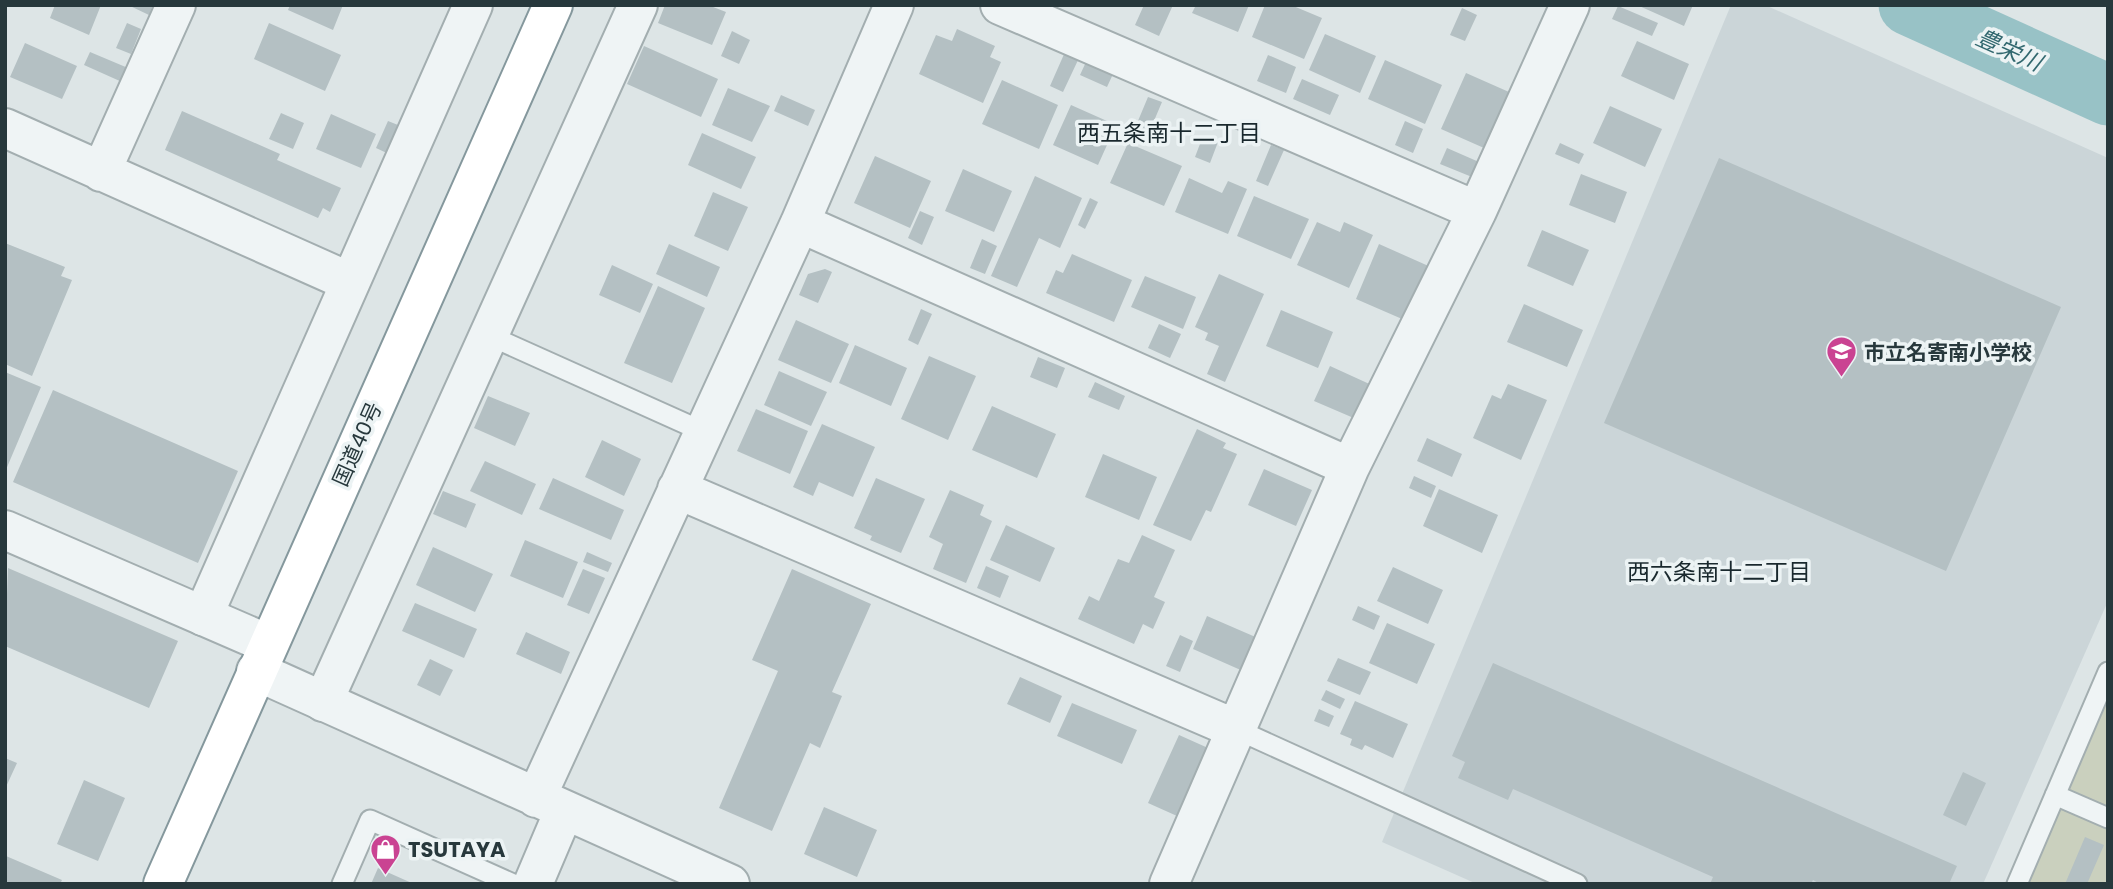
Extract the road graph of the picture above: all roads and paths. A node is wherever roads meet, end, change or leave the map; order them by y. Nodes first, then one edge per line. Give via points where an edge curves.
1 (176, 5) edge
2 (472, 5) edge
3 (553, 5) edge
4 (638, 5) edge
5 (894, 5) edge
6 (1000, 5) edge
7 (1570, 5) edge
8 (5, 128) edge
9 (101, 172) junction
10 (1477, 211) junction
11 (800, 223) junction
12 (350, 282) junction
13 (488, 335) junction
14 (704, 432) junction
15 (1350, 467) junction
16 (677, 489) junction
17 (5, 530) edge
18 (202, 616) junction
19 (262, 658) junction
20 (2108, 672) edge
21 (323, 702) junction
22 (1238, 730) junction
23 (2055, 795) junction
24 (550, 805) junction
25 (2108, 818) edge
26 (163, 884) edge
27 (342, 884) edge
28 (513, 884) edge
29 (533, 884) edge
30 (730, 884) edge
31 (1169, 884) edge
32 (1577, 884) edge
33 (2017, 884) edge

1 - 9 street
2 - 12 street
3 - 19 highway, 国道40号
4 - 13 street
5 - 11 street
6 - 10 street
7 - 10 street
8 - 9 street
9 - 12 street
10 - 15 street
11 - 14 street
11 - 15 street
12 - 18 street
13 - 14 lane
13 - 21 street
14 - 16 street
15 - 22 street
16 - 22 street
16 - 24 street
17 - 18 street
18 - 19 street
19 - 21 street
19 - 26 highway, 国道40号
20 - 23 lane
21 - 24 street
22 - 31 street
22 - 32 lane
23 - 25 lane
23 - 33 lane
24 - 29 street
24 - 30 street
27 - 28 lane via 370,820

